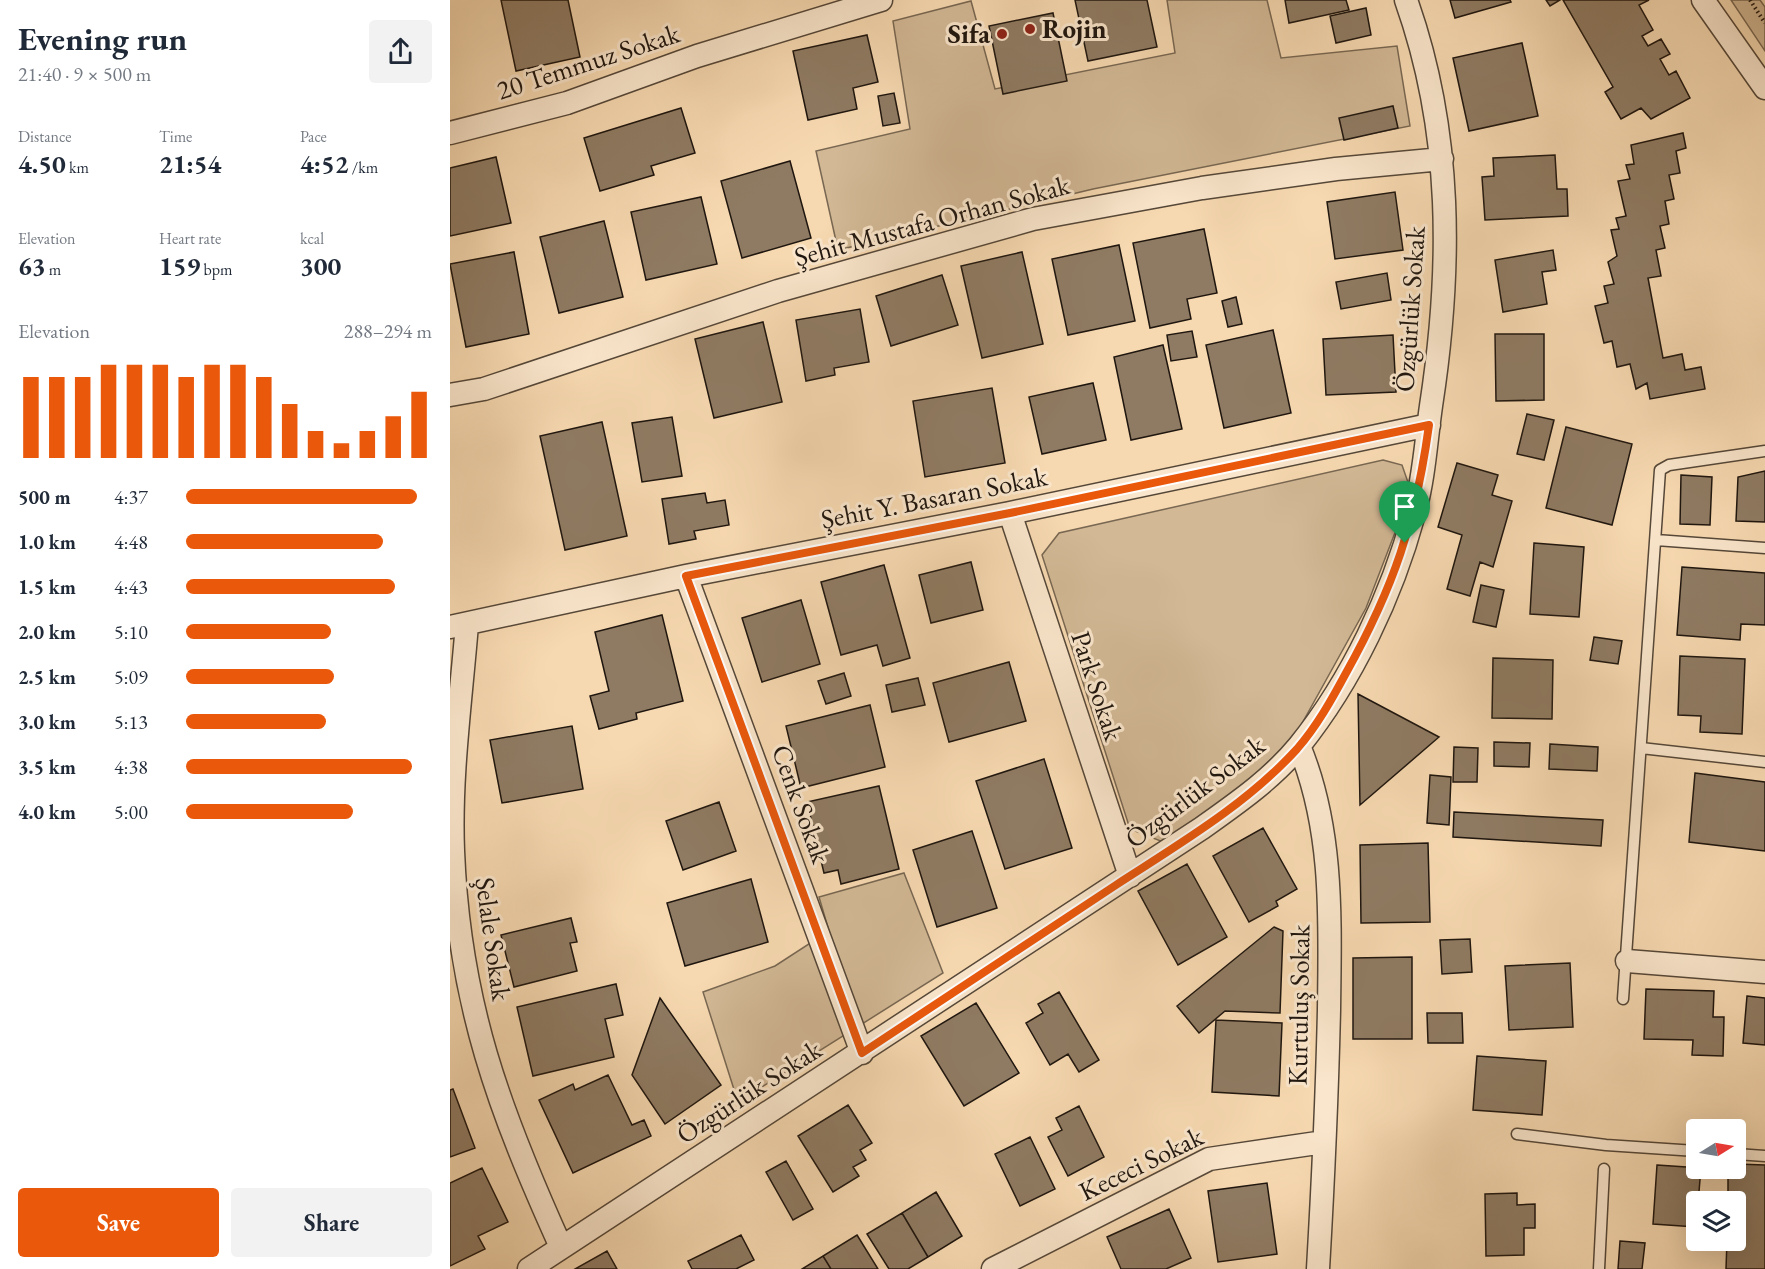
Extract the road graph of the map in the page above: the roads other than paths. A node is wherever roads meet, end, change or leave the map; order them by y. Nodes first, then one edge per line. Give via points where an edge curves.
1 (881, 0) edge
2 (1406, 0) edge
3 (1703, 0) edge
4 (1765, 88) edge
5 (450, 133) edge
6 (1442, 159) junction
7 (450, 395) edge
8 (1429, 425) junction
9 (1765, 451) edge
10 (1010, 513) junction
11 (1656, 540) junction
12 (1765, 548) edge
13 (686, 576) junction
14 (458, 625) edge
15 (1299, 746) junction
16 (1641, 748) junction
17 (1765, 762) edge
18 (1130, 876) junction
19 (1627, 961) junction
20 (1765, 972) edge
21 (1623, 999) dead end
22 (862, 1053) junction
23 (1517, 1134) dead end
24 (1324, 1142) junction
25 (1686, 1150) edge
26 (1746, 1155) edge
27 (1765, 1156) edge
28 (1604, 1169) dead end
29 (561, 1247) junction
30 (529, 1269) edge
31 (993, 1269) edge
32 (1318, 1269) edge
33 (1599, 1269) edge

1 - 5 street, 20 Temmuz Sokak via 697,56 546,109
2 - 6 street, Özgürlük Sokak via 1427,69
3 - 4 street
6 - 7 street, Şehit Mustafa Orhan Sokak via 1213,186 1033,219 778,291 484,388
6 - 8 street, Özgürlük Sokak via 1446,215 1444,302
8 - 10 street, Şehit Y. Basaran Sokak
8 - 15 street, Özgürlük Sokak via 1415,512 1394,576 1350,666
9 - 11 lane via 1670,465 1660,470
10 - 13 street, Şehit Y. Basaran Sokak
10 - 18 street, Park Sokak
11 - 12 lane
11 - 16 lane
13 - 14 street, Şehit Y. Basaran Sokak
13 - 22 street, Cenk Sokak
14 - 29 street, Şelale Sokak via 453,814 457,919 464,965 478,1034 501,1106
15 - 18 street, Özgürlük Sokak via 1238,803
15 - 24 street, Kurtuluş Sokak via 1319,804 1329,903
16 - 17 lane
16 - 19 lane
18 - 22 street, Özgürlük Sokak
19 - 20 street
19 - 21 lane
22 - 29 street, Özgürlük Sokak
23 - 25 lane
24 - 31 street, Kececi Sokak via 1209,1159
24 - 32 street, Kurtuluş Sokak
26 - 27 lane
28 - 33 lane
29 - 30 street, Özgürlük Sokak

